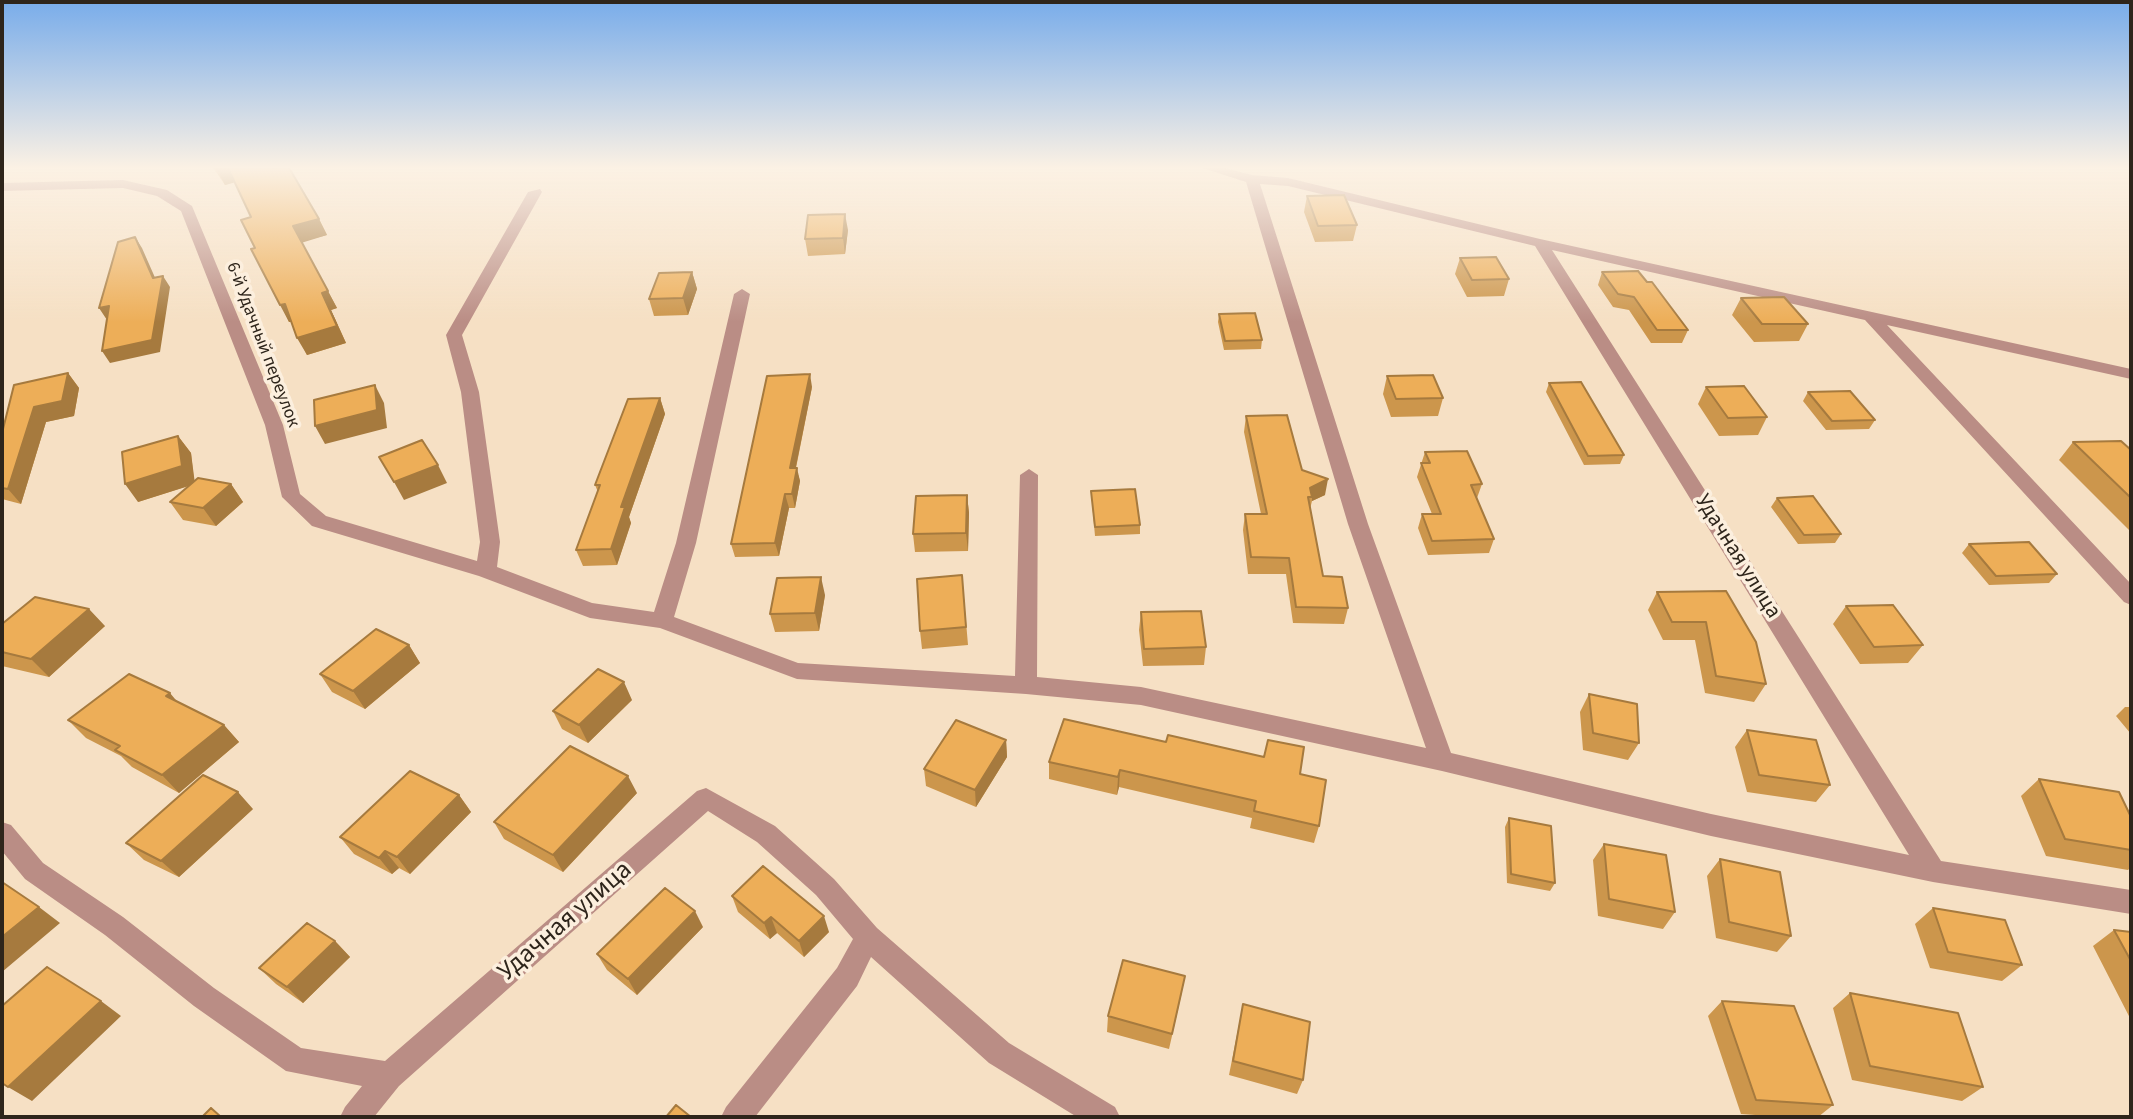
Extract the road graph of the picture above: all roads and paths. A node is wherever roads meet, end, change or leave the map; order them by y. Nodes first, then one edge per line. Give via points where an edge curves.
1 (191, 218) edge
2 (520, 218) edge
3 (1264, 218) edge
4 (1438, 218) edge
5 (1540, 243) junction
6 (742, 294) dead end
7 (1869, 315) junction
8 (2131, 374) edge
9 (1029, 475) dead end
10 (486, 571) junction
11 (2131, 597) edge
12 (662, 621) junction
13 (1026, 685) junction
14 (1442, 761) junction
15 (2, 833) edge
16 (1933, 871) junction
17 (2131, 902) edge
18 (868, 937) junction
19 (389, 1076) junction
20 (355, 1117) edge
21 (736, 1117) edge
22 (1105, 1117) edge

1 - 10 street, 6-й Удачный переулок via 274,425 291,497 319,521
2 - 10 street via 454,335 470,392 490,542
3 - 14 street via 1358,524
4 - 5 street
5 - 7 street
5 - 16 street, Удачная улица
6 - 12 street via 686,543
7 - 8 street
7 - 11 street
9 - 13 street
10 - 12 street via 590,610
12 - 13 street via 797,671
13 - 14 street via 1141,696
14 - 16 street
15 - 19 street via 34,871 296,1061
16 - 17 street
18 - 19 street, Удачная улица via 825,887 766,834 706,798
18 - 21 street via 847,977
18 - 22 street, Удачная улица via 999,1053
19 - 20 street

